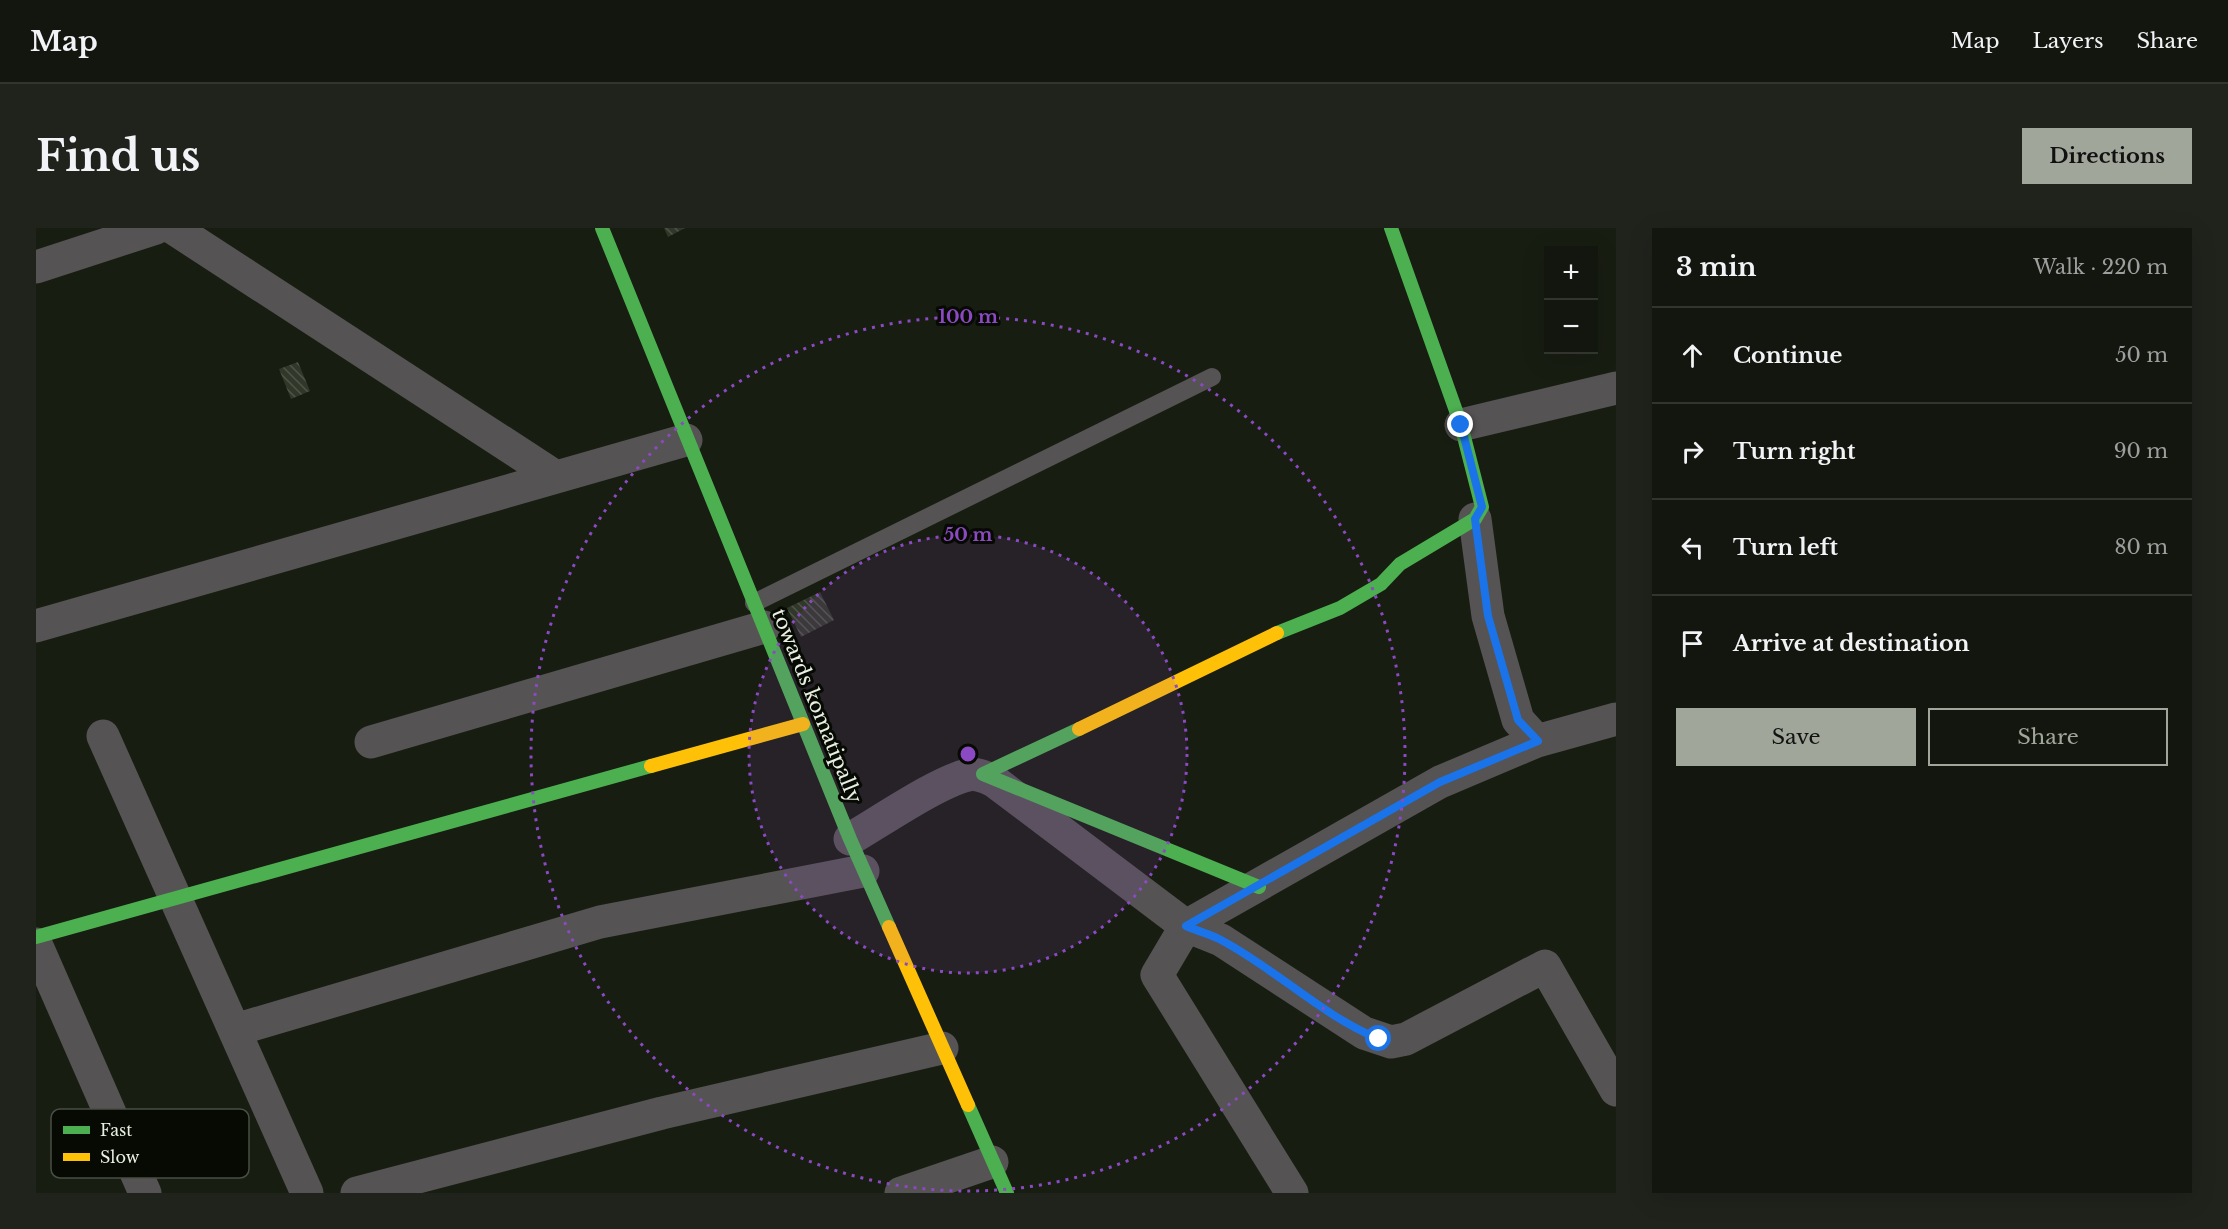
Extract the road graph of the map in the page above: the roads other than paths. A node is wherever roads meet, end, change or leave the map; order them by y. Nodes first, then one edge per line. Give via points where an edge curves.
1 (156, 228) edge
2 (173, 228) edge
3 (602, 228) edge
4 (1391, 228) edge
5 (36, 267) edge
6 (1212, 377) dead end
7 (1616, 388) edge
8 (1461, 425) junction
9 (686, 440) junction
10 (556, 477) junction
11 (1475, 519) junction
12 (759, 615) junction
13 (36, 626) edge
14 (1616, 719) edge
15 (803, 724) junction
16 (103, 736) dead end
17 (1538, 741) junction
18 (371, 742) dead end
19 (849, 839) junction
20 (863, 871) junction
21 (1259, 887) junction
22 (177, 897) junction
23 (1186, 926) junction
24 (36, 936) edge
25 (36, 944) edge
26 (235, 1030) junction
27 (942, 1048) junction
28 (1616, 1090) edge
29 (108, 1109) edge
30 (992, 1162) junction
31 (138, 1178) edge
32 (145, 1193) edge
33 (307, 1193) edge
34 (357, 1193) edge
35 (901, 1193) edge
36 (1007, 1193) edge
37 (1292, 1193) edge

1 - 5 street
2 - 10 street
3 - 9 street, towards komatipally
4 - 8 street
6 - 12 lane
7 - 8 street
8 - 11 street via 1482,507
9 - 10 street
9 - 12 street, towards komatipally
10 - 13 street
11 - 17 street via 1488,616 1518,720
11 - 21 street via 1419,551 1381,584 1340,608 1265,638 982,774
12 - 15 street, towards komatipally
12 - 18 street
14 - 17 street
15 - 19 street, towards komatipally
15 - 22 street
16 - 22 street
17 - 21 street via 1440,782
19 - 20 street, towards komatipally
19 - 23 street via 945,784 979,774 994,781
20 - 26 street via 600,922
20 - 27 street, towards komatipally
21 - 23 street
22 - 24 street
22 - 26 street
23 - 28 street via 1221,940 1364,1033 1391,1042 1421,1031 1545,966
23 - 37 street via 1157,975
25 - 29 street
26 - 33 street
27 - 30 street, towards komatipally
27 - 34 street via 662,1113
30 - 35 street
30 - 36 street, towards komatipally
31 - 32 street

